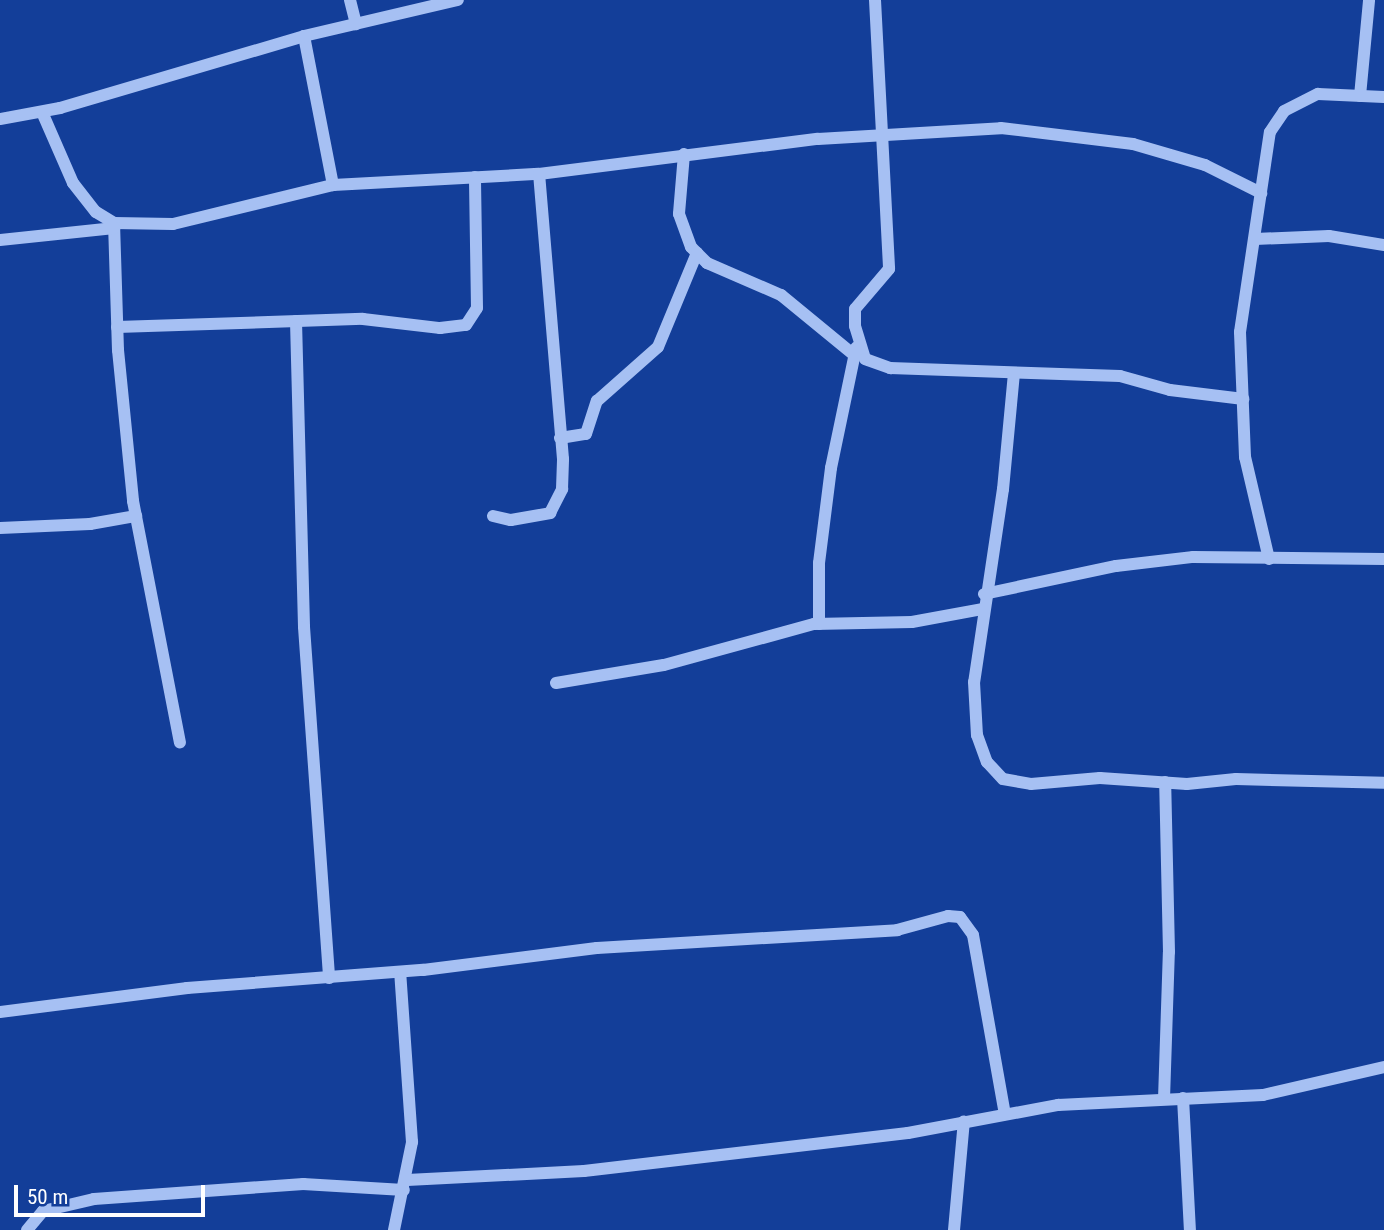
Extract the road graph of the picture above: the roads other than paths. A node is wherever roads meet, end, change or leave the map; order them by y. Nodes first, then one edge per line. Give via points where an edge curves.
1 (350, 0) edge
2 (458, 0) edge
3 (875, 0) edge
4 (1369, 0) edge
5 (356, 24) junction
6 (304, 36) junction
7 (1360, 96) junction
8 (1384, 97) edge
9 (42, 111) junction
10 (0, 119) edge
11 (884, 135) junction
12 (684, 154) junction
13 (539, 174) junction
14 (475, 177) junction
15 (333, 185) junction
16 (1261, 193) junction
17 (114, 225) junction
18 (1255, 239) junction
19 (0, 240) edge
20 (1384, 245) edge
21 (697, 253) junction
22 (296, 321) junction
23 (117, 327) junction
24 (858, 340) junction
25 (854, 355) junction
26 (1014, 373) junction
27 (1243, 399) junction
28 (560, 438) junction
29 (136, 516) junction
30 (493, 516) dead end
31 (0, 528) edge
32 (1269, 559) junction
33 (1384, 559) edge
34 (984, 594) junction
35 (982, 609) junction
36 (819, 624) junction
37 (556, 682) dead end
38 (180, 742) dead end
39 (1165, 782) junction
40 (1384, 783) edge
41 (400, 972) junction
42 (329, 978) junction
43 (0, 1012) edge
44 (1384, 1068) edge
45 (1182, 1098) junction
46 (1164, 1099) junction
47 (1005, 1114) junction
48 (964, 1121) junction
49 (406, 1185) junction
50 (27, 1230) edge
51 (394, 1230) edge
52 (954, 1230) edge
53 (1190, 1230) edge

1 - 5 street
2 - 5 street
3 - 11 street
4 - 7 street
5 - 6 street
6 - 9 street
6 - 15 street
7 - 8 street
7 - 16 street via 1318,94 1284,111 1270,132
9 - 10 street
9 - 17 street via 73,183 96,212
11 - 12 street
11 - 16 street via 1002,128 1133,144 1205,164
11 - 24 street via 889,269 855,309
12 - 13 street
12 - 21 street via 679,214 683,232
13 - 14 street
13 - 28 street
14 - 15 street
14 - 22 street via 477,308 466,325 440,328 363,319
15 - 17 street via 173,224
16 - 18 street
17 - 19 street
17 - 23 street
18 - 20 street via 1329,236
18 - 27 street via 1240,332
21 - 25 street via 707,263 781,295
21 - 28 street via 659,347 597,401 586,434
22 - 23 street
22 - 42 street via 304,627
23 - 29 street
24 - 25 street
24 - 26 street via 865,359 890,368
25 - 36 street via 831,468 820,563
26 - 27 street via 1120,376 1170,390
26 - 34 street via 1004,476
27 - 32 street via 1245,457
28 - 30 street via 562,489 550,513 511,520
29 - 31 street via 90,524
29 - 38 street
32 - 33 street
32 - 34 street via 1193,557 1129,564
34 - 35 street
35 - 36 street via 901,623
35 - 39 street via 974,682 977,735 987,762 1003,779 1031,784 1100,778
36 - 37 street via 778,631 664,665
39 - 40 street
39 - 46 street via 1169,952
41 - 42 street
41 - 47 street via 597,948 897,930 960,917 973,935
41 - 49 street via 412,1142
42 - 43 street via 187,988
44 - 45 street via 1263,1095
45 - 46 street
45 - 53 street
46 - 47 street
47 - 48 street
48 - 49 street via 908,1133 584,1171
48 - 52 street
49 - 50 street via 303,1184 94,1199 43,1211
49 - 51 street

